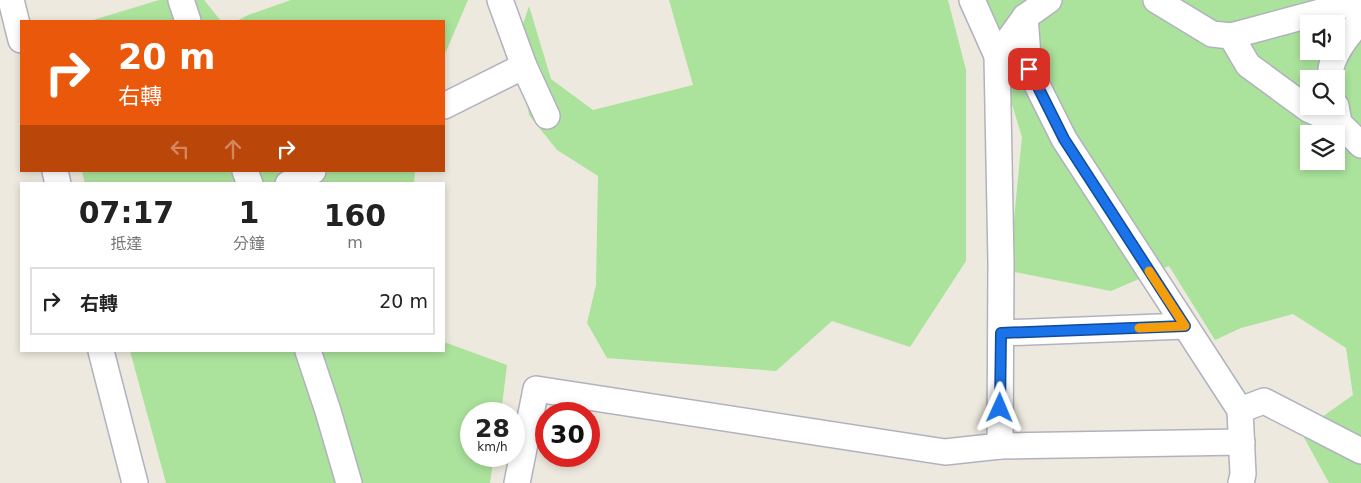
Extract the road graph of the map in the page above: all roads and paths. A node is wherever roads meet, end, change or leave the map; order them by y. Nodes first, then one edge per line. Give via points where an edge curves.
1 (11, 0) edge
2 (181, 0) edge
3 (500, 0) edge
4 (972, 0) edge
5 (1049, 0) edge
6 (1156, 0) edge
7 (1361, 1) edge
8 (1024, 17) junction
9 (188, 20) edge
10 (1361, 20) edge
11 (20, 36) edge
12 (1231, 36) junction
13 (997, 56) junction
14 (524, 66) junction
15 (1330, 70) edge
16 (1300, 103) edge
17 (445, 106) edge
18 (1339, 115) edge
19 (547, 116) dead end
20 (1361, 145) edge
21 (311, 172) edge
22 (292, 182) edge
23 (1185, 326) junction
24 (1001, 333) junction
25 (101, 352) edge
26 (308, 352) edge
27 (1240, 410) junction
28 (1242, 442) junction
29 (1000, 446) junction
30 (1361, 452) edge
31 (135, 483) edge
32 (349, 483) edge
33 (516, 483) edge
34 (1241, 483) edge

1 - 11 street
2 - 9 street
3 - 14 street
4 - 13 street
5 - 8 street
6 - 12 street via 1212,34
7 - 12 street
8 - 13 street
8 - 23 street via 1029,69 1064,139
10 - 15 street via 1341,43
12 - 16 street via 1248,65
13 - 24 street
14 - 17 street
14 - 19 street
18 - 20 street
21 - 22 street
23 - 24 street
23 - 27 street
24 - 29 street
25 - 31 street
26 - 32 street
27 - 28 street
27 - 30 street via 1264,401
28 - 29 street
28 - 34 street
29 - 33 street via 945,452 536,389

